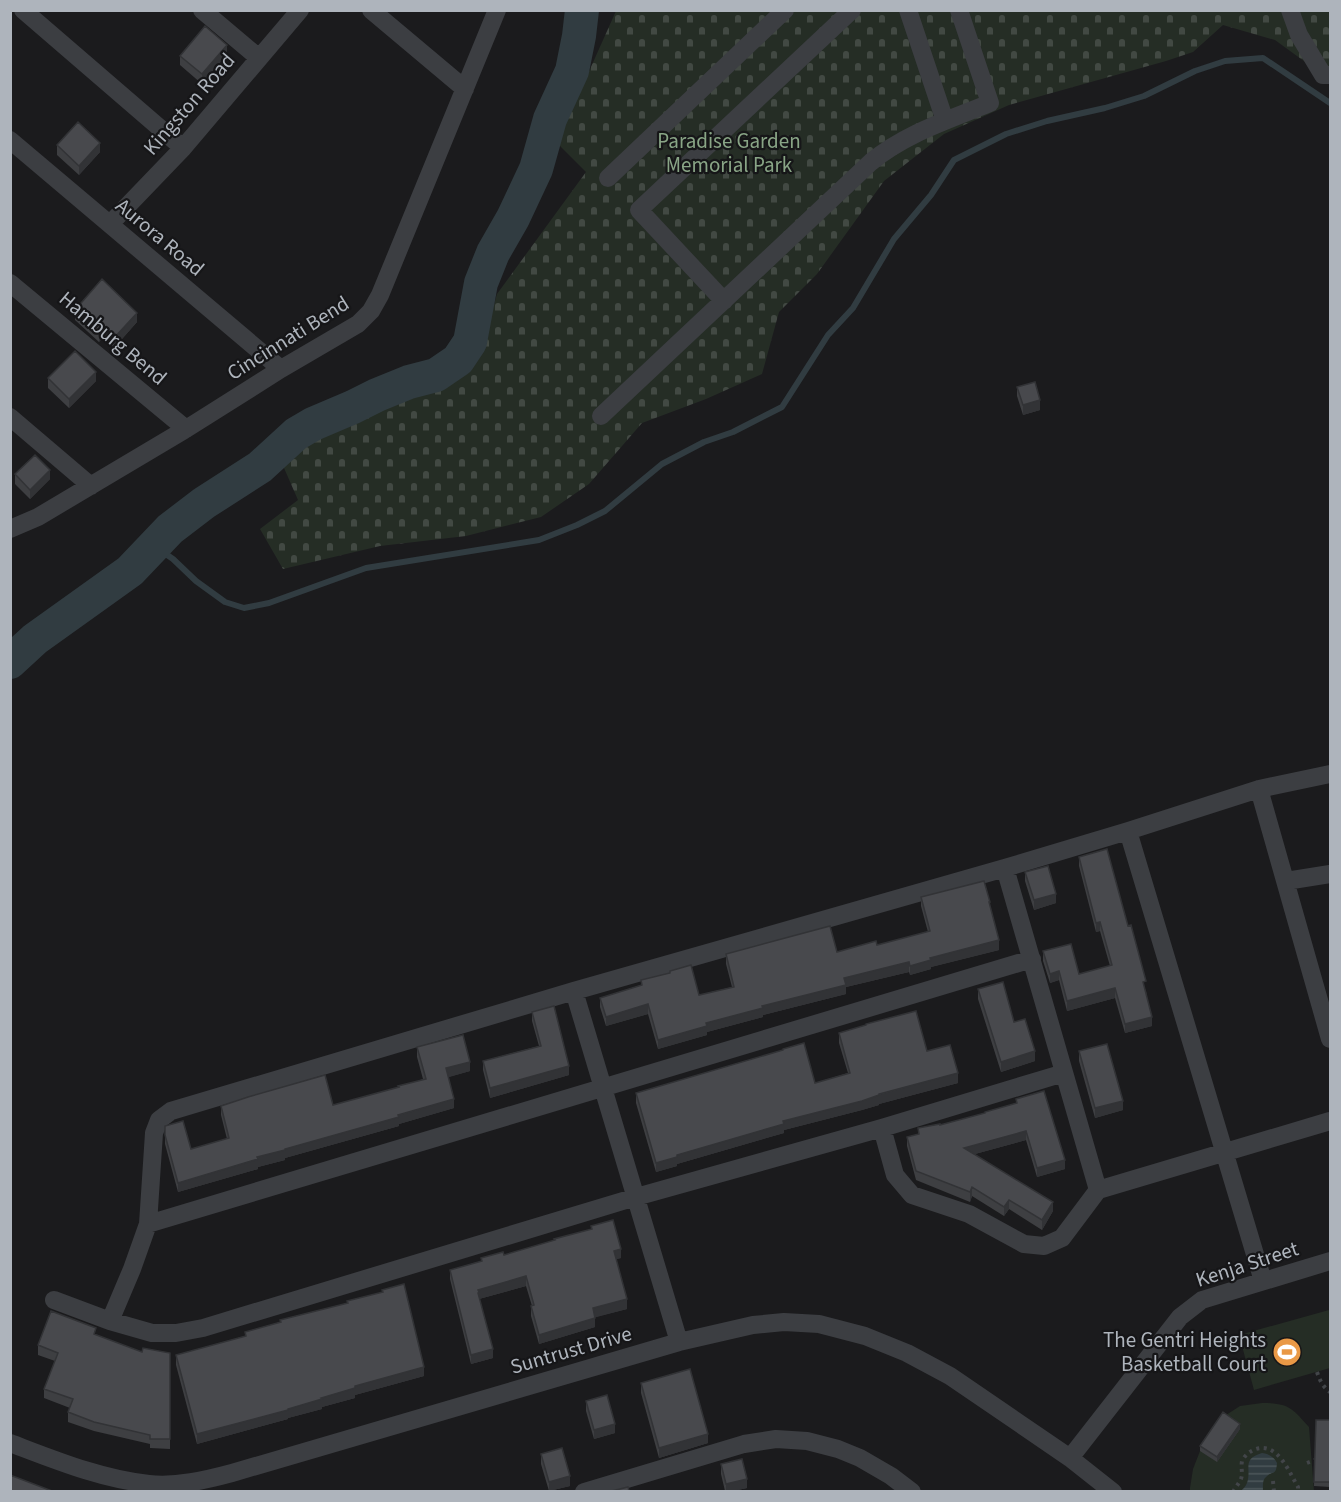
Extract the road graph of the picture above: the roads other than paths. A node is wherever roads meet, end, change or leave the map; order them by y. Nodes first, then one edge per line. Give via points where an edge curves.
1 (23, 10) edge
2 (202, 10) edge
3 (300, 10) edge
4 (371, 10) edge
5 (497, 10) edge
6 (785, 10) edge
7 (852, 10) edge
8 (908, 10) edge
9 (959, 10) edge
10 (1290, 10) edge
11 (259, 58) junction
12 (1330, 75) edge
13 (465, 89) junction
14 (945, 121) junction
15 (10, 140) edge
16 (183, 148) junction
17 (608, 178) dead end
18 (110, 224) junction
19 (10, 282) edge
20 (724, 301) junction
21 (281, 369) junction
22 (602, 416) dead end
23 (10, 417) edge
24 (186, 429) junction
25 (91, 486) junction
26 (10, 529) edge
27 (1330, 774) edge
28 (1259, 789) junction
29 (1128, 831) junction
30 (1005, 868) junction
31 (1330, 874) edge
32 (1286, 881) junction
33 (1032, 959) junction
34 (574, 991) junction
35 (1324, 996) edge
36 (1330, 1040) edge
37 (1064, 1073) junction
38 (603, 1088) junction
39 (1330, 1121) edge
40 (882, 1128) junction
41 (1224, 1153) junction
42 (1098, 1190) junction
43 (636, 1197) junction
44 (148, 1224) junction
45 (1330, 1261) edge
46 (1263, 1281) junction
47 (54, 1300) dead end
48 (110, 1321) junction
49 (679, 1342) junction
50 (10, 1443) edge
51 (1070, 1458) junction
52 (214, 1485) edge
53 (584, 1491) edge
54 (912, 1491) edge
55 (1113, 1491) edge

1 - 16 street
2 - 11 street
3 - 11 street, Kingston Road
4 - 13 street
5 - 13 street, Cincinnati Bend
6 - 17 street
7 - 20 street via 639,210
8 - 14 street
9 - 14 street via 990,103
10 - 12 street via 1299,35 1323,75
11 - 16 street, Kingston Road
13 - 21 street, Cincinnati Bend via 370,311 358,324
14 - 20 street via 912,135 871,162
15 - 18 street, Aurora Road
16 - 18 street, Kingston Road
18 - 21 street, Aurora Road
19 - 24 street, Hamburg Bend
20 - 22 street
21 - 24 street, Cincinnati Bend
23 - 25 street
24 - 25 street, Cincinnati Bend
25 - 26 street, Cincinnati Bend
27 - 28 street
28 - 29 street
28 - 32 street
29 - 30 street
29 - 41 street
30 - 33 street
30 - 34 street
31 - 32 street
32 - 35 street
33 - 37 street
33 - 38 street
34 - 38 street
34 - 44 street via 171,1111 159,1119 154,1133
35 - 36 street
37 - 40 street
37 - 42 street
38 - 43 street
38 - 44 street
39 - 41 street
40 - 42 street via 895,1175 912,1195 969,1214 1024,1244 1044,1246 1062,1238
40 - 43 street
41 - 42 street
41 - 46 street
43 - 48 street via 203,1328 152,1333
43 - 49 street
44 - 48 street
45 - 46 street, Kenja Street
46 - 51 street, Kenja Street via 1202,1299 1180,1317
47 - 48 street
49 - 51 street, Suntrust Drive via 784,1322 819,1324 865,1336 950,1376
49 - 52 street, Suntrust Drive
50 - 52 street, Suntrust Drive via 82,1470 139,1483
51 - 55 street, Suntrust Drive
53 - 54 street via 744,1444 776,1439 838,1449 860,1458

